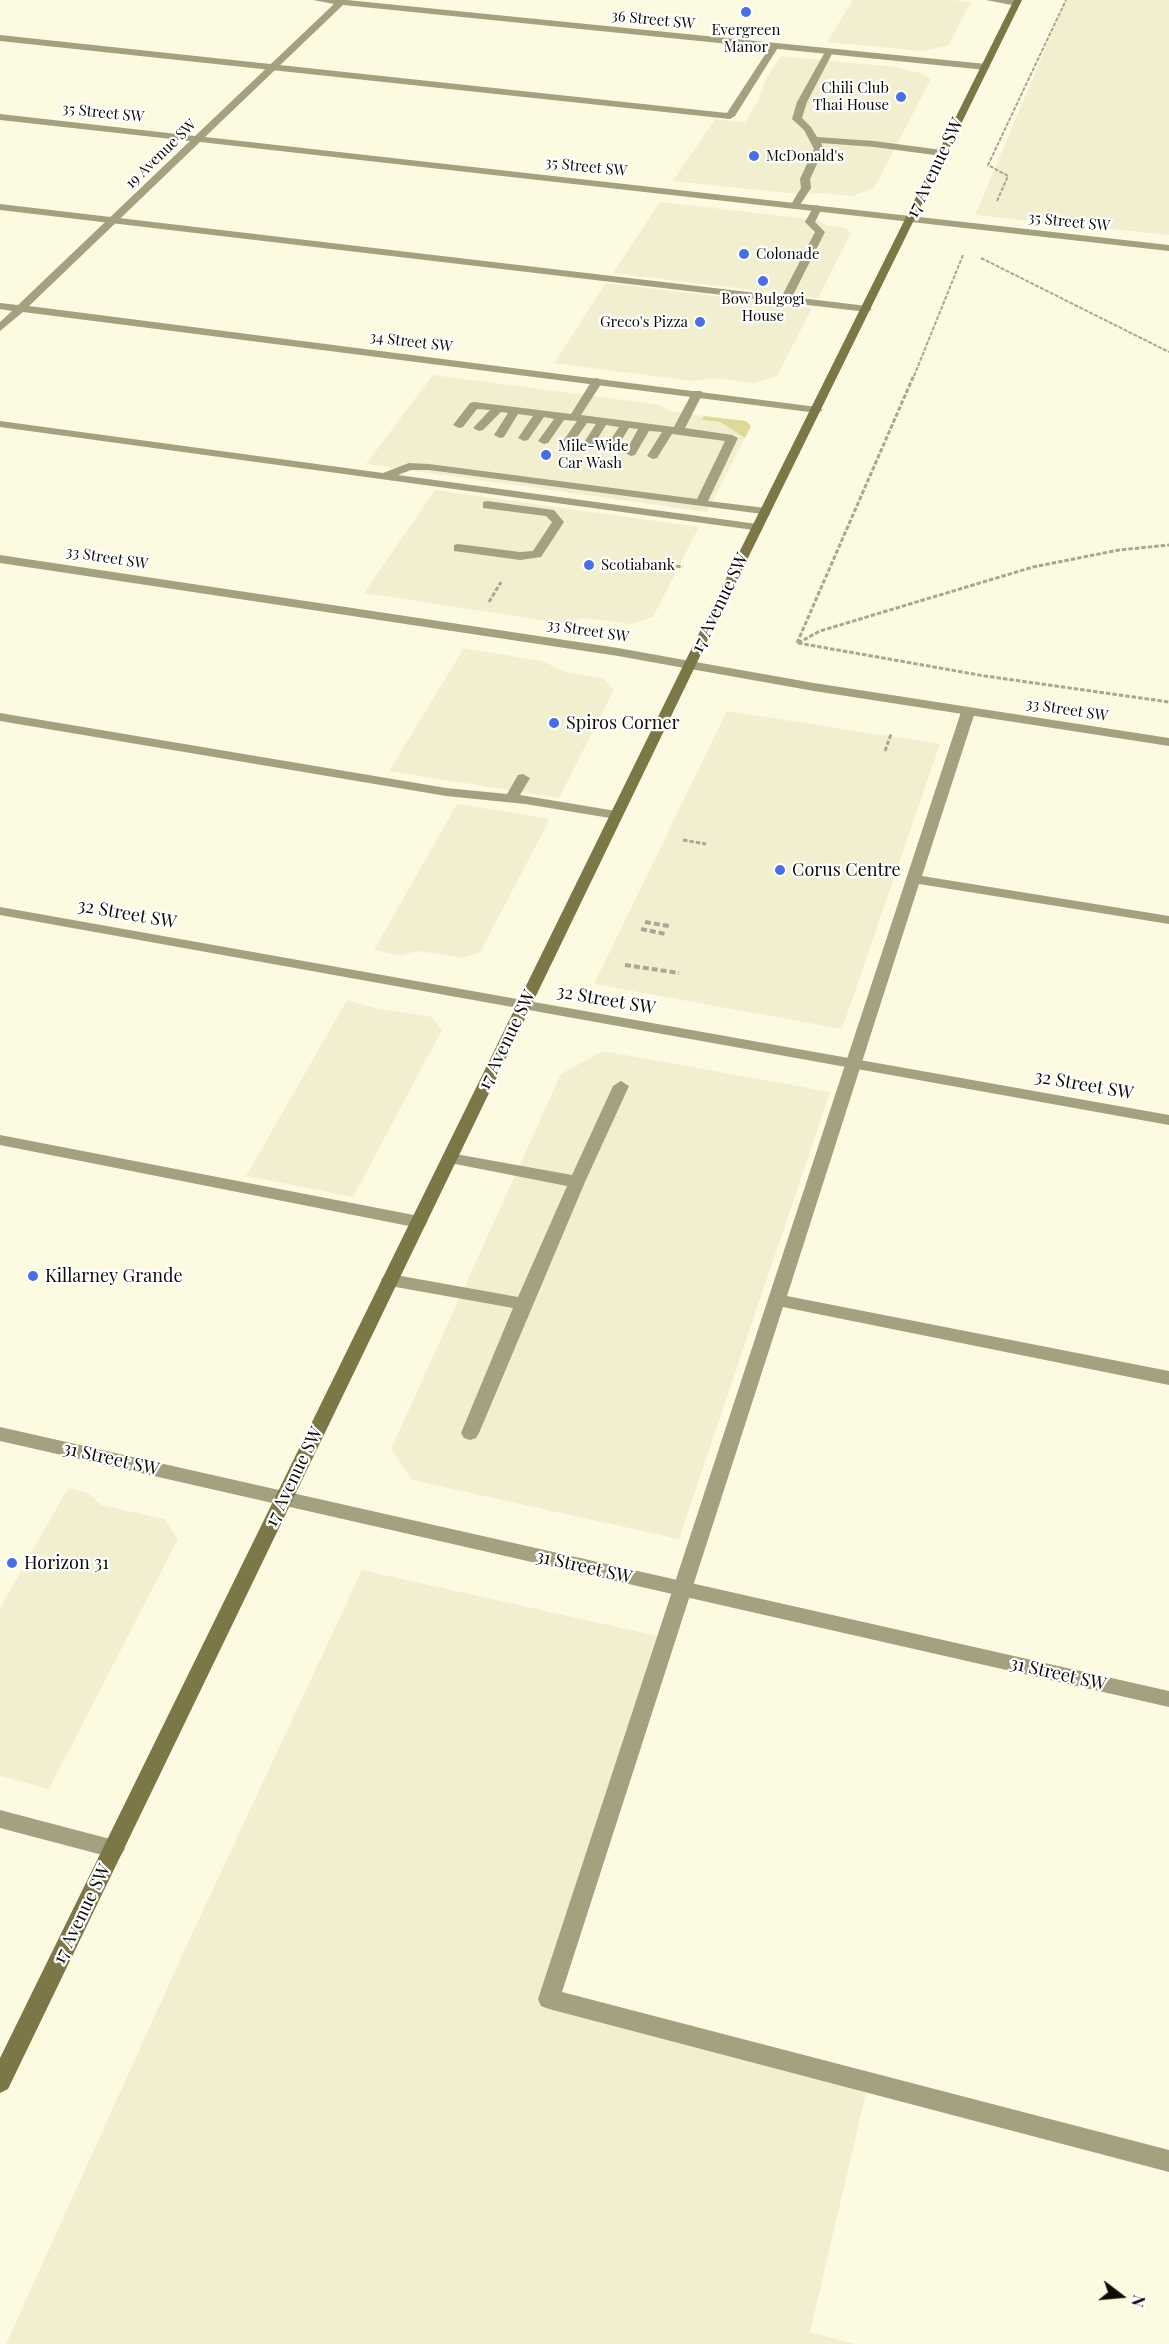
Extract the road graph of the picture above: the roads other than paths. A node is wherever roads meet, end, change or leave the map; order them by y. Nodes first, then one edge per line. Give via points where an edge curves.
1 (317, 0) edge
2 (990, 0) edge
3 (342, 1) edge
4 (1018, 1) edge
5 (0, 38) edge
6 (775, 46) junction
7 (829, 52) junction
8 (272, 67) junction
9 (986, 68) junction
10 (0, 117) edge
11 (198, 138) junction
12 (814, 140) junction
13 (942, 153) junction
14 (795, 206) junction
15 (0, 207) edge
16 (817, 208) junction
17 (910, 219) junction
18 (114, 220) junction
19 (1169, 248) edge
20 (786, 299) junction
21 (0, 306) edge
22 (21, 309) junction
23 (867, 309) junction
24 (0, 328) edge
25 (597, 381) junction
26 (697, 393) junction
27 (498, 408) junction
28 (515, 410) junction
29 (817, 410) junction
30 (541, 413) junction
31 (561, 416) junction
32 (579, 418) junction
33 (603, 421) junction
34 (0, 424) edge
35 (626, 424) junction
36 (459, 425) dead end
37 (646, 426) junction
38 (479, 428) dead end
39 (673, 430) junction
40 (500, 435) dead end
41 (524, 438) dead end
42 (544, 441) dead end
43 (567, 444) dead end
44 (587, 447) dead end
45 (610, 450) dead end
46 (631, 453) dead end
47 (439, 454) dead end
48 (653, 456) dead end
49 (460, 457) dead end
50 (483, 460) dead end
51 (508, 463) dead end
52 (528, 466) dead end
53 (429, 467) junction
54 (552, 469) dead end
55 (453, 470) junction
56 (572, 472) dead end
57 (472, 473) junction
58 (595, 475) dead end
59 (385, 476) junction
60 (498, 476) junction
61 (616, 478) dead end
62 (520, 479) junction
63 (639, 481) dead end
64 (542, 482) junction
65 (563, 485) junction
66 (586, 488) junction
67 (609, 492) junction
68 (632, 495) junction
69 (701, 503) junction
70 (487, 505) dead end
71 (766, 512) junction
72 (758, 528) junction
73 (458, 548) dead end
74 (0, 559) edge
75 (690, 665) junction
76 (968, 712) junction
77 (0, 717) edge
78 (1169, 742) edge
79 (523, 778) dead end
80 (511, 799) junction
81 (616, 815) junction
82 (914, 879) junction
83 (0, 911) edge
84 (1169, 920) edge
85 (524, 1005) junction
86 (853, 1064) junction
87 (621, 1086) dead end
88 (1169, 1120) edge
89 (0, 1140) edge
90 (450, 1158) junction
91 (578, 1182) junction
92 (418, 1222) junction
93 (390, 1280) junction
94 (777, 1300) junction
95 (525, 1304) junction
96 (1169, 1378) edge
97 (470, 1433) dead end
98 (0, 1434) edge
99 (285, 1498) junction
100 (682, 1589) junction
101 (1169, 1699) edge
102 (0, 1819) edge
103 (114, 1849) junction
104 (0, 2082) edge
105 (1169, 2161) edge

1 - 3 street, 36 Street SW
2 - 4 street
3 - 6 street, 36 Street SW
3 - 8 street, 19 Avenue SW
4 - 9 main road, 17 Avenue SW
5 - 8 street
6 - 7 street, 36 Street SW
6 - 8 street via 730,116
7 - 9 street, 36 Street SW
7 - 12 street via 797,119
8 - 11 street, 19 Avenue SW
9 - 13 main road, 17 Avenue SW
10 - 11 street, 35 Street SW
11 - 14 street, 35 Street SW
11 - 18 street, 19 Avenue SW
12 - 13 street
12 - 14 street via 819,149 805,180 806,188
13 - 17 main road, 17 Avenue SW
14 - 16 street, 35 Street SW
15 - 18 street
16 - 17 street, 35 Street SW
16 - 20 street via 810,222 820,232
17 - 19 street, 35 Street SW
17 - 23 main road, 17 Avenue SW
18 - 20 street
18 - 22 street, 19 Avenue SW
20 - 23 street
21 - 22 street, 34 Street SW
22 - 24 street, 19 Avenue SW
22 - 25 street, 34 Street SW
23 - 29 main road, 17 Avenue SW
25 - 26 street, 34 Street SW
25 - 32 street
26 - 29 street, 34 Street SW
26 - 39 street
27 - 28 street
27 - 36 street via 474,405
27 - 38 street
28 - 30 street
28 - 40 street
29 - 71 main road, 17 Avenue SW
30 - 31 street
30 - 41 street
31 - 32 street
31 - 42 street
32 - 33 street
32 - 43 street
33 - 35 street
33 - 44 street
34 - 59 street
35 - 37 street
35 - 45 street
37 - 39 street
37 - 46 street
39 - 48 street
39 - 69 street via 732,438
47 - 53 street
49 - 55 street
50 - 57 street
51 - 60 street
52 - 62 street
53 - 55 street
53 - 59 street via 409,466
54 - 64 street
55 - 57 street
56 - 65 street
57 - 60 street
58 - 66 street
59 - 72 street
60 - 62 street
61 - 67 street
62 - 64 street
63 - 68 street
64 - 65 street
65 - 66 street
66 - 67 street
67 - 68 street
68 - 69 street
69 - 71 street
70 - 73 street via 550,513 558,522 537,554
71 - 72 main road, 17 Avenue SW
72 - 75 main road, 17 Avenue SW
74 - 75 street, 33 Street SW
75 - 76 street, 33 Street SW
75 - 81 main road, 17 Avenue SW
76 - 78 street, 33 Street SW
76 - 82 street
77 - 80 street via 437,791
79 - 80 street
80 - 81 street
81 - 85 main road, 17 Avenue SW
82 - 84 street
82 - 86 street
83 - 85 street, 32 Street SW
85 - 86 street, 32 Street SW
85 - 90 main road, 17 Avenue SW
86 - 88 street, 32 Street SW
86 - 94 street
87 - 91 street
89 - 92 street
90 - 91 street
90 - 92 main road, 17 Avenue SW
91 - 95 street
92 - 93 main road, 17 Avenue SW
93 - 95 street
93 - 99 main road, 17 Avenue SW
94 - 96 street
94 - 100 street
95 - 97 street
98 - 99 street, 31 Street SW
99 - 100 street, 31 Street SW
99 - 103 main road, 17 Avenue SW
100 - 101 street, 31 Street SW
100 - 105 street via 549,2000
102 - 103 street
103 - 104 main road, 17 Avenue SW

